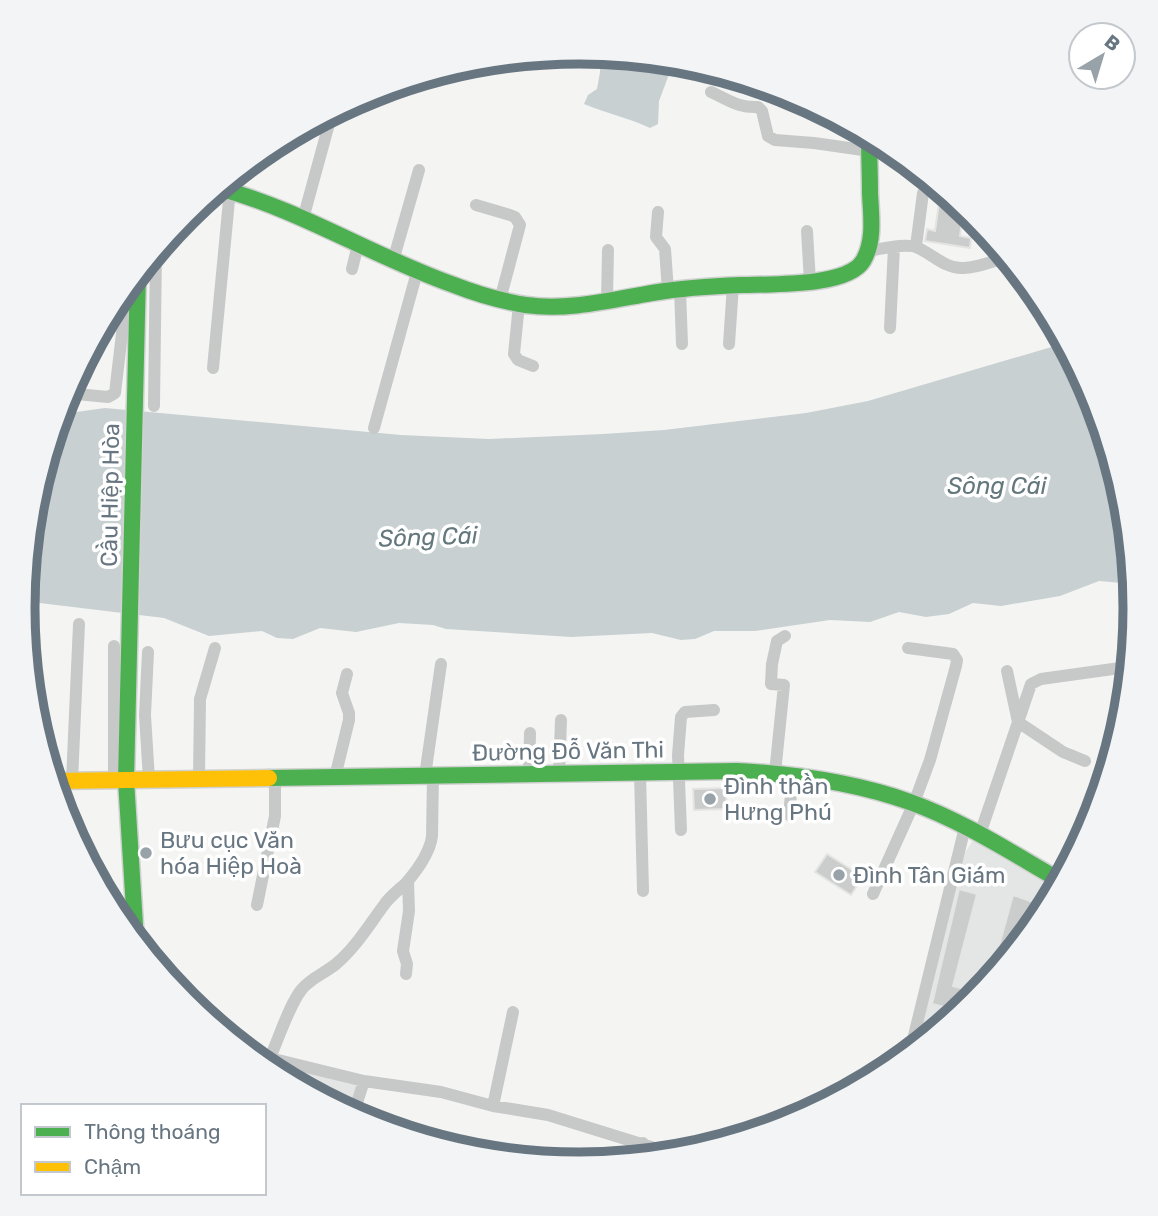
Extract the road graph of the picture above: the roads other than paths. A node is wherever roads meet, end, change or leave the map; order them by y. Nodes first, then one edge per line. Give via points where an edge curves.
1 (710, 92) dead end
2 (327, 126) edge
3 (861, 143) edge
4 (869, 148) edge
5 (419, 170) dead end
6 (230, 191) edge
7 (923, 193) dead end
8 (224, 196) edge
9 (476, 205) dead end
10 (658, 212) dead end
11 (303, 219) junction
12 (807, 231) dead end
13 (358, 245) junction
14 (916, 246) junction
15 (894, 247) junction
16 (608, 250) dead end
17 (868, 251) junction
18 (997, 260) edge
19 (393, 261) junction
20 (156, 266) edge
21 (352, 269) dead end
22 (417, 272) junction
23 (810, 282) junction
24 (733, 285) junction
25 (674, 290) junction
26 (138, 291) edge
27 (499, 300) junction
28 (607, 300) junction
29 (519, 304) junction
30 (123, 312) edge
31 (890, 328) dead end
32 (682, 344) dead end
33 (729, 344) dead end
34 (533, 366) dead end
35 (213, 368) dead end
36 (79, 394) edge
37 (154, 406) dead end
38 (374, 428) dead end
39 (79, 624) dead end
40 (785, 636) dead end
41 (114, 646) dead end
42 (215, 648) dead end
43 (908, 648) dead end
44 (148, 652) dead end
45 (441, 664) dead end
46 (1119, 668) edge
47 (1007, 671) dead end
48 (347, 674) dead end
49 (714, 710) dead end
50 (561, 720) dead end
51 (1018, 722) junction
52 (530, 733) dead end
53 (1085, 761) dead end
54 (680, 772) junction
55 (640, 773) junction
56 (775, 773) junction
57 (529, 774) junction
58 (559, 774) junction
59 (793, 774) junction
60 (429, 776) junction
61 (335, 777) junction
62 (275, 778) junction
63 (199, 779) junction
64 (120, 780) junction
65 (149, 780) junction
66 (63, 781) edge
67 (72, 781) junction
68 (914, 803) junction
69 (789, 815) dead end
70 (681, 830) dead end
71 (972, 830) junction
72 (1052, 876) edge
73 (408, 881) junction
74 (643, 891) dead end
75 (873, 894) dead end
76 (257, 905) dead end
77 (133, 911) junction
78 (129, 913) edge
79 (134, 920) edge
80 (406, 974) dead end
81 (513, 1012) dead end
82 (914, 1036) edge
83 (271, 1056) edge
84 (276, 1060) edge
85 (364, 1081) junction
86 (356, 1104) edge
87 (493, 1106) junction
88 (643, 1143) junction
89 (653, 1147) edge
90 (642, 1148) edge

1 - 3 street via 737,105 758,107 772,139
2 - 11 street
4 - 17 main road
5 - 19 street
6 - 11 main road
7 - 14 street
8 - 35 street
9 - 27 street via 515,217 520,225
10 - 25 street via 656,237 666,249
11 - 13 main road
12 - 23 street
13 - 19 main road
13 - 21 street
14 - 15 street
14 - 18 street via 960,269
15 - 17 street
15 - 31 street
16 - 28 street
17 - 23 main road via 851,273
19 - 22 main road
20 - 37 street
22 - 27 main road
22 - 38 street
23 - 24 main road
24 - 25 main road
24 - 33 street
25 - 28 main road
25 - 32 street
26 - 64 main road, Cầu Hiệp Hòa via 127,718
27 - 29 main road
28 - 29 main road
29 - 34 street via 514,354
30 - 36 street via 115,393 108,397
39 - 67 street
40 - 56 street via 776,642 772,664 771,684 784,685
41 - 64 street
42 - 63 street via 200,699
43 - 68 street via 947,652 957,660
44 - 65 street
45 - 60 street
46 - 51 street via 1041,678 1031,684
47 - 51 street
48 - 61 street via 342,694 349,720
49 - 54 street via 685,712 681,717
50 - 58 street
51 - 53 street
51 - 71 street
52 - 57 street
54 - 55 main road, Đường Đỗ Văn Thi
54 - 56 main road, Đường Đỗ Văn Thi
54 - 70 street
55 - 58 main road, Đường Đỗ Văn Thi
55 - 74 street
56 - 59 main road, Đường Đỗ Văn Thi
57 - 58 main road, Đường Đỗ Văn Thi
57 - 60 main road, Đường Đỗ Văn Thi
59 - 68 main road, Đường Đỗ Văn Thi
59 - 69 street
60 - 61 main road, Đường Đỗ Văn Thi
60 - 73 street via 430,844
61 - 62 main road, Đường Đỗ Văn Thi
62 - 63 main road, Đường Đỗ Văn Thi
62 - 76 street via 275,816
63 - 65 main road, Đường Đỗ Văn Thi
64 - 65 main road, Đường Đỗ Văn Thi
64 - 67 main road, Đường Đỗ Văn Thi
64 - 77 main road, Cầu Hiệp Hòa
66 - 67 main road, Đường Đỗ Văn Thi
68 - 71 main road, Đường Đỗ Văn Thi
68 - 75 street
71 - 72 main road, Đường Đỗ Văn Thi
71 - 82 street
73 - 80 street
73 - 83 street via 337,964 302,989
77 - 78 street
77 - 79 main road, Cầu Hiệp Hòa
81 - 87 street
84 - 85 street
85 - 86 street
85 - 87 street via 441,1092
87 - 88 street via 548,1115
88 - 89 street
88 - 90 street

